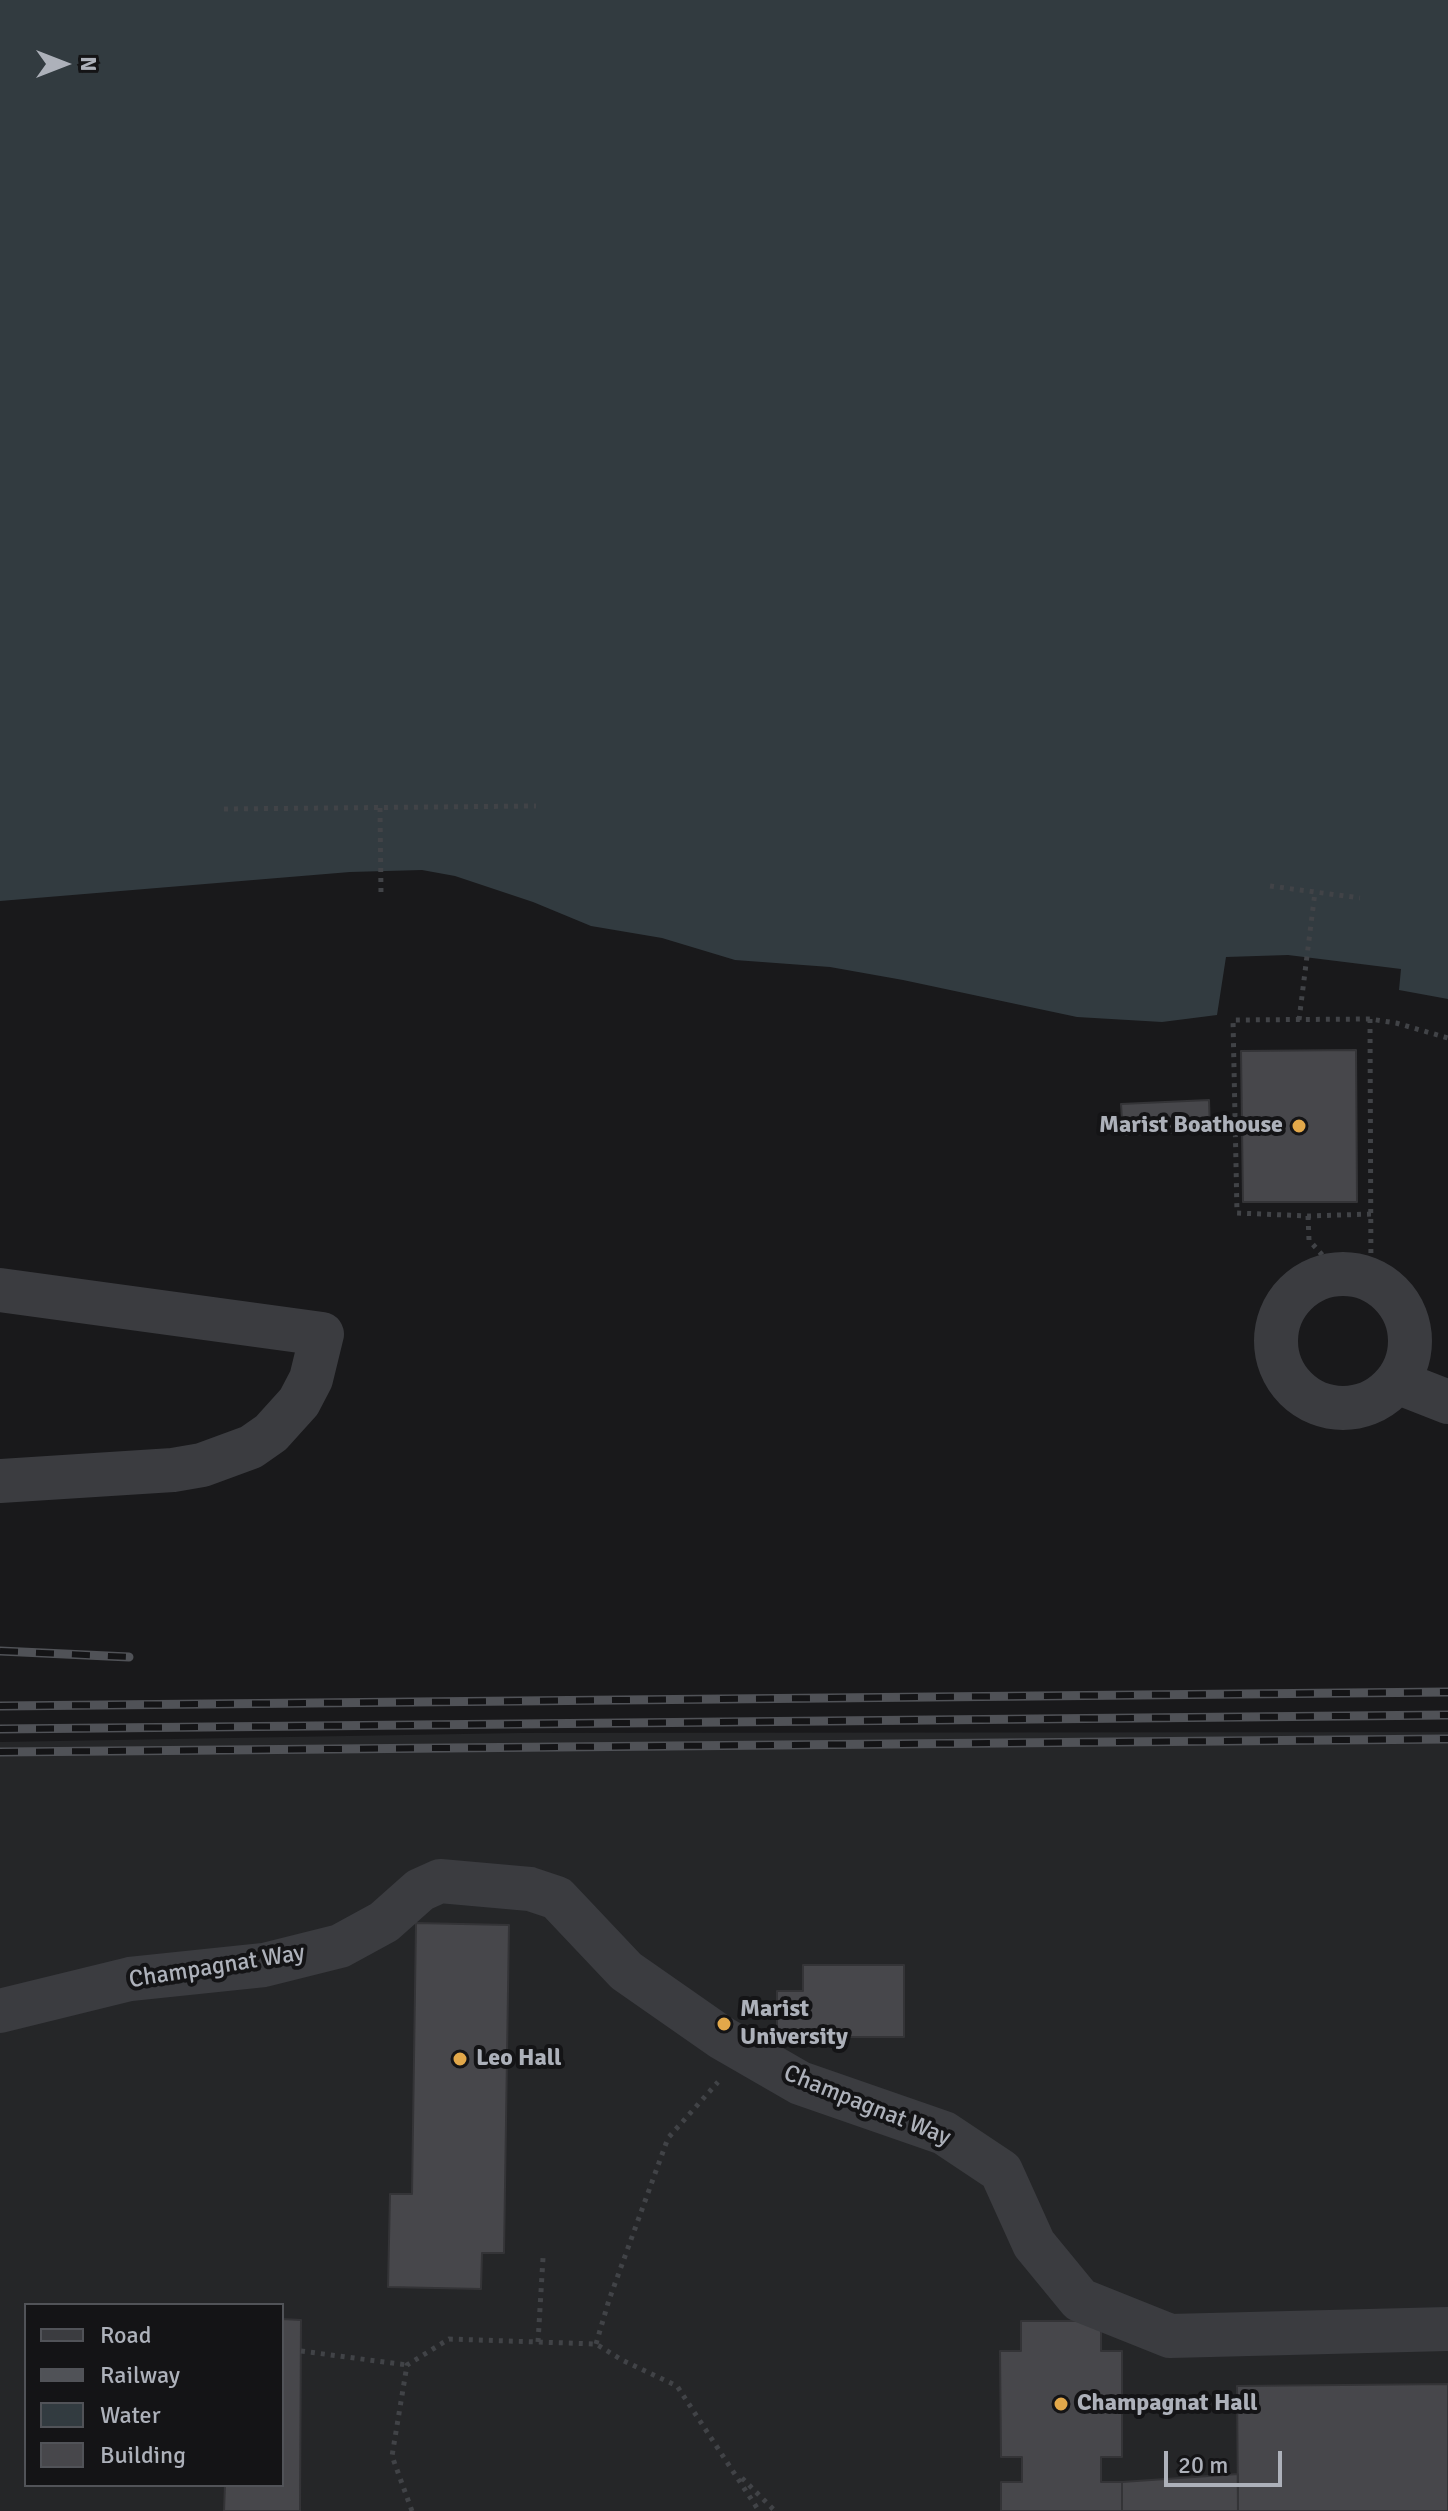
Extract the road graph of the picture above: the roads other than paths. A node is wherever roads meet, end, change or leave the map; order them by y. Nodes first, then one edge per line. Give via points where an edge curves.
1 (0, 1290) edge
2 (1397, 1382) junction
3 (1448, 1402) edge
4 (0, 1481) edge
5 (0, 2011) edge
6 (1448, 2329) edge

1 - 4 lane via 322,1334 299,1402 251,1447 173,1470
2 - 2 lane via 1380,1398 1359,1407 1313,1403 1294,1389 1281,1369 1278,1323 1288,1302 1322,1277 1355,1277 1382,1287 1407,1321 1407,1363
2 - 3 lane
5 - 6 lane, Champagnat Way via 130,1979 264,1965 340,1946 440,1881 530,1889 557,1898 626,1971 745,2052 800,2083 944,2133 1001,2171 1034,2244 1080,2300 1170,2336

